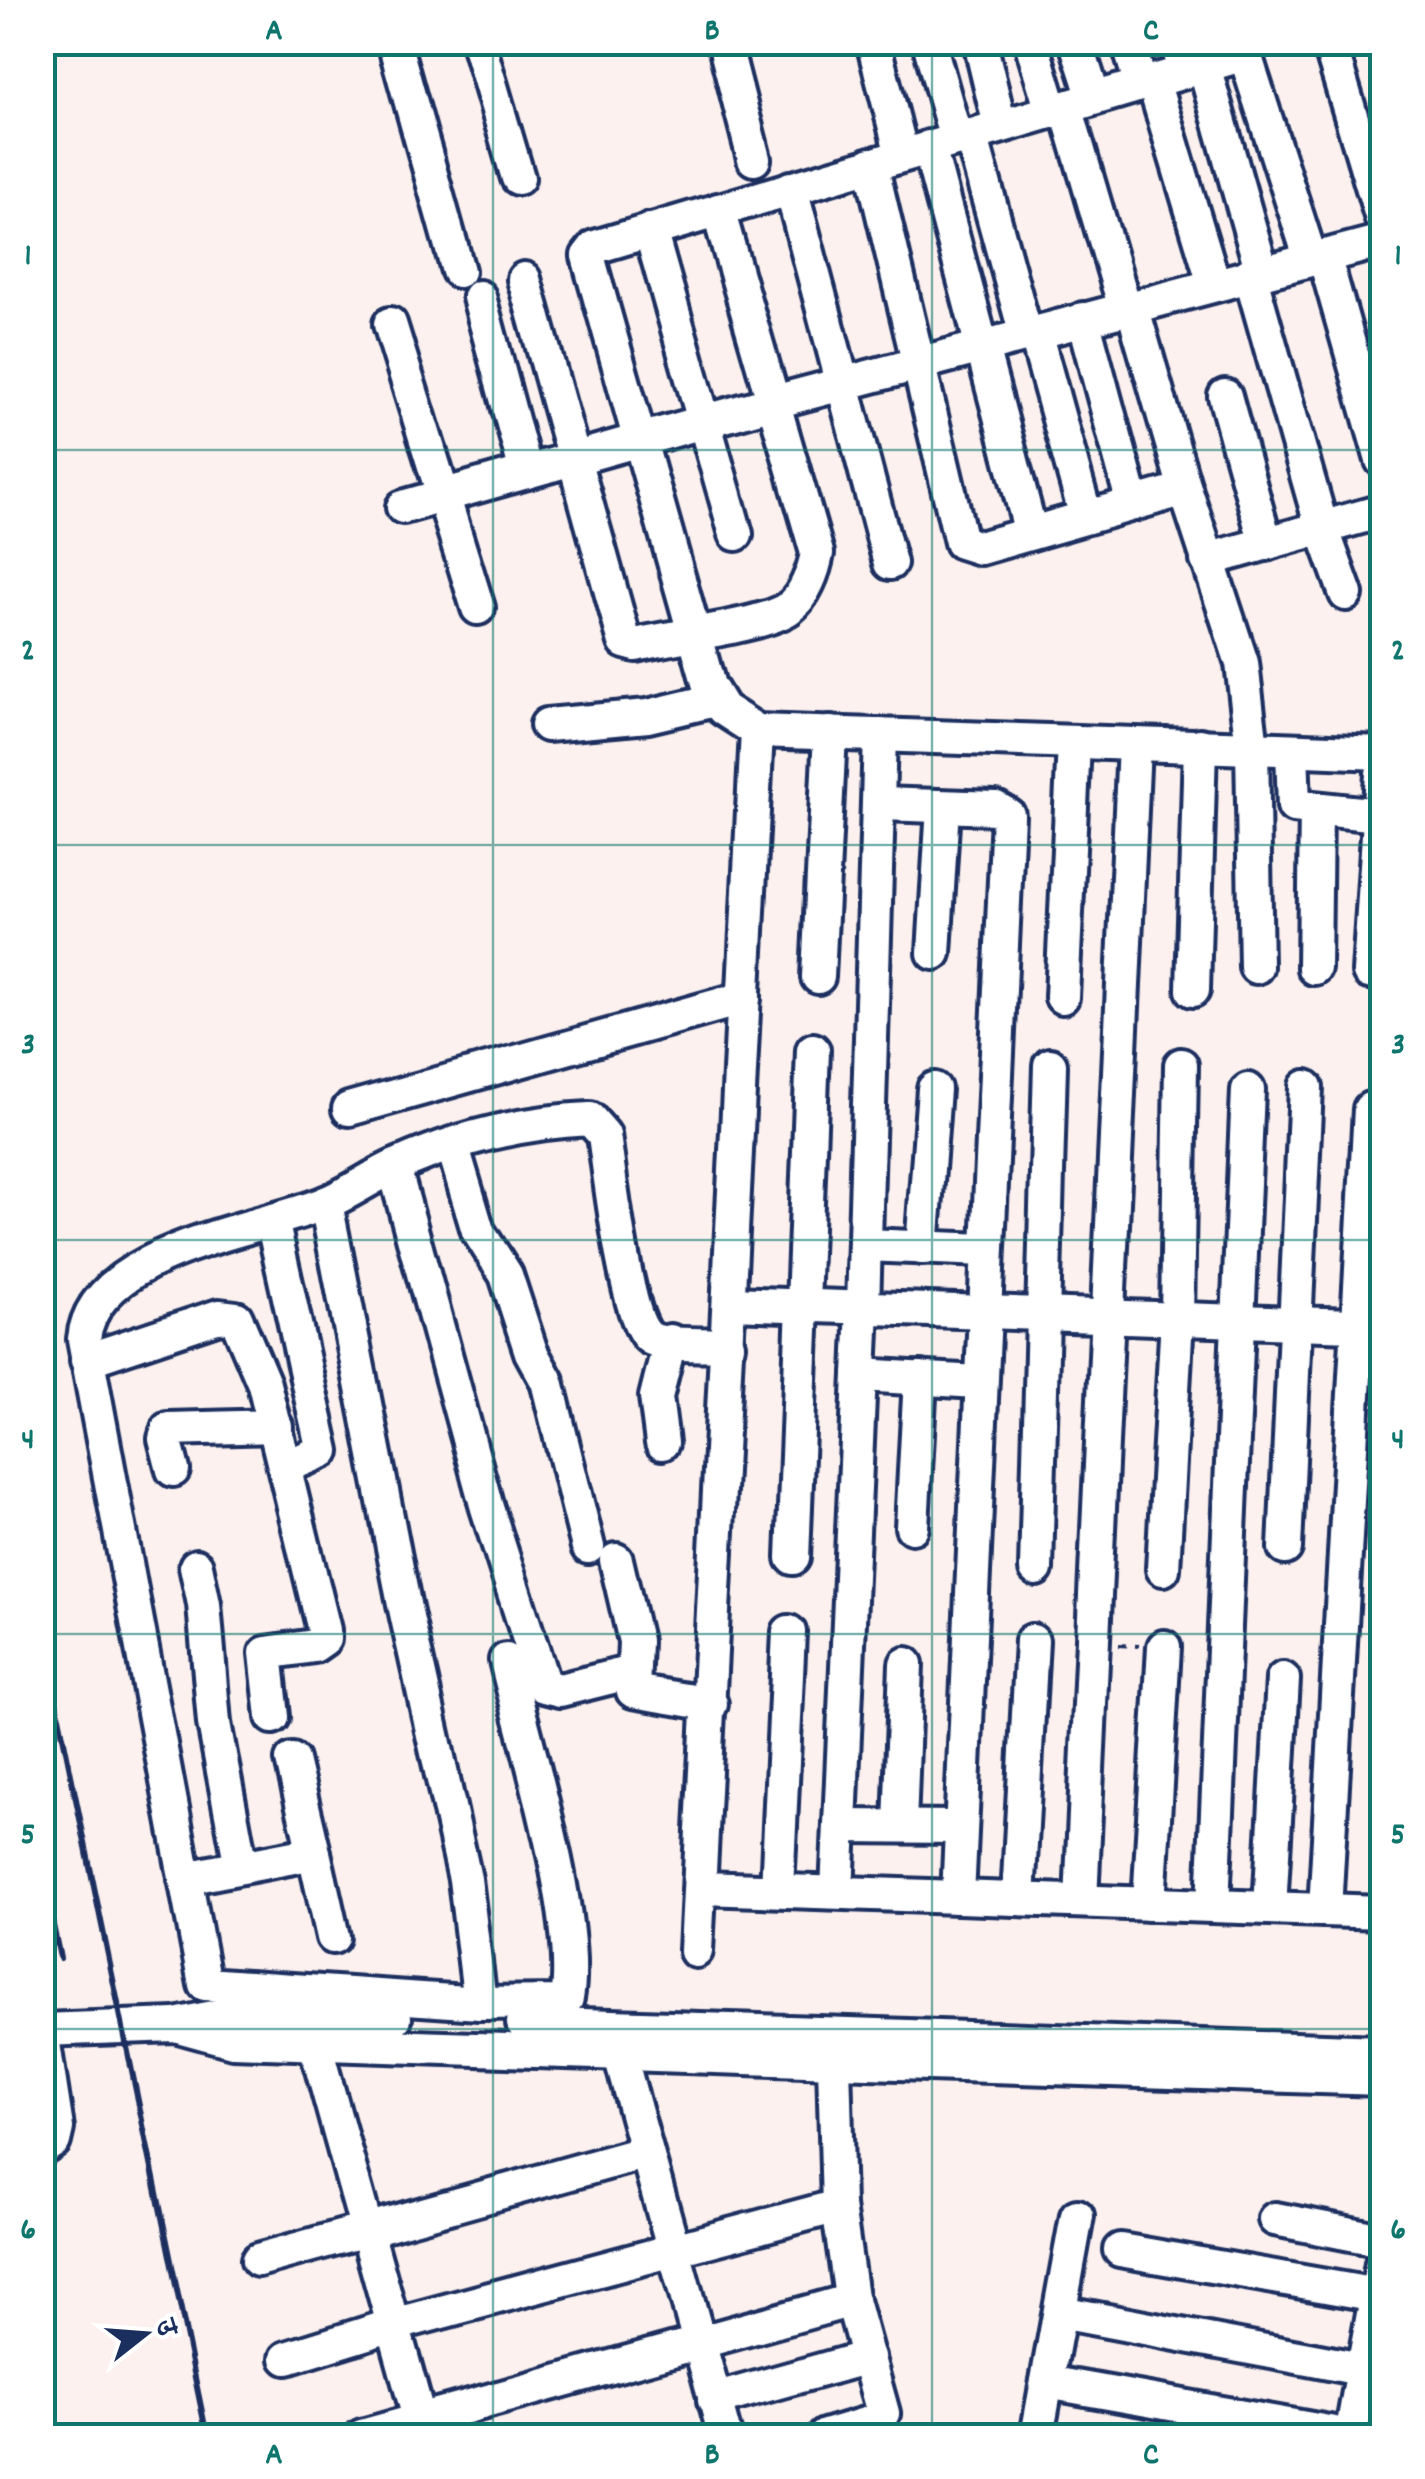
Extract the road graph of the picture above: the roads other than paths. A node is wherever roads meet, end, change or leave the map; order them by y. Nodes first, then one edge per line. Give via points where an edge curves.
1 (394, 42) edge
2 (478, 42) edge
3 (724, 42) edge
4 (872, 42) edge
5 (929, 42) edge
6 (980, 42) edge
7 (1031, 42) edge
8 (1076, 42) edge
9 (1128, 42) edge
10 (1329, 42) edge
11 (1243, 48) edge
12 (1189, 60) edge
13 (1147, 83) junction
14 (1071, 105) junction
15 (938, 144) junction
16 (754, 159) dead end
17 (518, 178) dead end
18 (790, 188) junction
19 (718, 210) junction
20 (1382, 219) edge
21 (650, 230) junction
22 (1382, 241) edge
23 (1317, 258) junction
24 (458, 272) dead end
25 (1256, 273) junction
26 (524, 280) dead end
27 (1214, 284) junction
28 (480, 297) dead end
29 (1128, 307) junction
30 (1083, 319) junction
31 (390, 324) dead end
32 (1031, 333) junction
33 (982, 346) junction
34 (919, 364) junction
35 (845, 383) junction
36 (1225, 396) dead end
37 (774, 402) junction
38 (705, 422) junction
39 (640, 440) junction
40 (572, 460) junction
41 (1382, 460) edge
42 (526, 472) junction
43 (1185, 489) junction
44 (440, 497) junction
45 (1133, 504) junction
46 (403, 507) dead end
47 (1382, 511) edge
48 (1086, 517) junction
49 (1322, 528) junction
50 (1032, 533) junction
51 (736, 534) dead end
52 (1266, 544) junction
53 (1207, 560) junction
54 (890, 563) dead end
55 (1346, 594) dead end
56 (478, 608) dead end
57 (691, 631) junction
58 (714, 700) junction
59 (547, 725) dead end
60 (757, 731) junction
61 (830, 733) junction
62 (880, 735) junction
63 (1074, 743) junction
64 (1200, 744) junction
65 (1134, 745) junction
66 (1252, 748) junction
67 (1292, 750) junction
68 (1382, 753) edge
69 (1382, 774) edge
70 (881, 804) junction
71 (942, 807) junction
72 (1316, 809) junction
73 (1380, 815) junction
74 (934, 952) dead end
75 (1256, 967) dead end
76 (1314, 968) dead end
77 (1368, 972) dead end
78 (818, 977) dead end
79 (1192, 990) dead end
80 (744, 998) junction
81 (1062, 998) dead end
82 (812, 1050) dead end
83 (1050, 1065) dead end
84 (1181, 1066) dead end
85 (1306, 1087) dead end
86 (934, 1089) dead end
87 (1248, 1090) dead end
88 (1370, 1109) dead end
89 (349, 1110) dead end
90 (452, 1144) junction
91 (394, 1167) junction
92 (326, 1203) junction
93 (272, 1220) junction
94 (866, 1245) junction
95 (922, 1248) junction
96 (984, 1250) junction
97 (730, 1303) junction
98 (804, 1305) junction
99 (863, 1307) junction
100 (982, 1311) junction
101 (1040, 1313) junction
102 (1109, 1316) junction
103 (1176, 1318) junction
104 (1241, 1320) junction
105 (1295, 1322) junction
106 (1370, 1325) edge
107 (670, 1341) junction
108 (728, 1346) junction
109 (87, 1360) junction
110 (860, 1375) junction
111 (920, 1378) junction
112 (978, 1382) junction
113 (276, 1426) junction
114 (662, 1443) dead end
115 (284, 1467) junction
116 (173, 1470) dead end
117 (912, 1527) dead end
118 (1285, 1548) dead end
119 (793, 1558) dead end
120 (196, 1566) dead end
121 (1036, 1569) dead end
122 (1163, 1569) dead end
123 (789, 1632) dead end
124 (1032, 1642) dead end
125 (1164, 1647) road end
126 (506, 1660) dead end
127 (906, 1664) dead end
128 (632, 1672) junction
129 (1283, 1679) dead end
130 (711, 1704) junction
131 (273, 1717) dead end
132 (292, 1760) dead end
133 (840, 1826) junction
134 (900, 1826) junction
135 (960, 1827) junction
136 (314, 1852) junction
137 (241, 1867) junction
138 (185, 1878) junction
139 (702, 1888) junction
140 (776, 1890) junction
141 (837, 1892) junction
142 (958, 1897) junction
143 (1018, 1899) junction
144 (1081, 1901) junction
145 (1148, 1904) junction
146 (1213, 1906) junction
147 (1270, 1908) junction
148 (1325, 1910) junction
149 (1382, 1912) edge
150 (333, 1937) dead end
151 (696, 1951) dead end
152 (480, 2003) junction
153 (176, 2026) junction
154 (42, 2030) edge
155 (315, 2044) junction
156 (1382, 2052) edge
157 (620, 2056) junction
158 (834, 2064) junction
159 (1382, 2080) edge
160 (42, 2149) edge
161 (646, 2152) junction
162 (838, 2206) junction
163 (1078, 2216) dead end
164 (1275, 2219) dead end
165 (366, 2230) junction
166 (1382, 2240) edge
167 (673, 2250) junction
168 (1120, 2250) dead end
169 (258, 2260) dead end
170 (1380, 2280) edge
171 (852, 2300) junction
172 (1060, 2312) junction
173 (392, 2324) junction
174 (699, 2344) junction
175 (868, 2356) junction
176 (287, 2358) dead end
177 (1374, 2371) edge
178 (1047, 2382) junction
179 (714, 2400) junction
180 (422, 2429) edge
181 (1026, 2434) edge
182 (362, 2436) edge
183 (724, 2436) edge
184 (826, 2436) edge
185 (1351, 2436) edge

1 - 24 street
2 - 17 street
3 - 16 street
4 - 15 street
5 - 15 street
6 - 15 street
7 - 14 street
8 - 14 street
9 - 13 street
10 - 20 street
11 - 12 street
11 - 23 street
12 - 13 street
12 - 25 street
13 - 14 street
13 - 27 street
14 - 15 street
14 - 29 street
15 - 18 street
15 - 32 street
15 - 33 street
15 - 34 street
18 - 19 street
18 - 35 street
19 - 21 street
19 - 37 street
21 - 38 street
21 - 39 street via 594,247 588,256
22 - 23 street
23 - 25 street
23 - 41 street
25 - 27 street
25 - 49 street
26 - 40 street
27 - 29 street
28 - 42 street
29 - 30 street
29 - 43 street
30 - 32 street
30 - 45 street
31 - 44 street
32 - 33 street
32 - 48 street
33 - 34 street
33 - 50 street
34 - 35 street
34 - 50 street via 961,542 980,548
35 - 37 street
35 - 54 street
36 - 52 street
37 - 38 street
37 - 57 street via 814,538 815,568 788,609
38 - 39 street
38 - 51 street
39 - 40 street
39 - 57 street
40 - 42 street
40 - 57 street via 622,637 636,644
42 - 44 street
43 - 45 street
43 - 53 street
44 - 46 street
44 - 56 street
45 - 48 street
47 - 49 street
48 - 50 street
49 - 52 street
49 - 55 street
52 - 53 street
53 - 66 street via 1242,663
57 - 58 street
58 - 59 street via 648,716
58 - 60 street
60 - 61 street
60 - 80 street
61 - 62 street
61 - 78 street
62 - 63 street
62 - 70 street
63 - 65 street
63 - 81 street
64 - 65 street
64 - 66 street
64 - 79 street
65 - 102 street
66 - 67 street
66 - 75 street
67 - 68 street
67 - 72 street via 1292,802
69 - 73 street
70 - 71 street
70 - 94 street
71 - 74 street
71 - 96 street via 996,808 1008,815
72 - 73 street
72 - 76 street
73 - 77 street
80 - 89 street
80 - 97 street
82 - 98 street
83 - 101 street
84 - 103 street
85 - 105 street
86 - 95 street
87 - 104 street
88 - 106 street
90 - 91 street
90 - 107 street via 525,1125 590,1119 598,1124 638,1316 649,1337
90 - 128 street via 478,1231 506,1275 634,1627
91 - 92 street
91 - 128 street via 487,1508 544,1686 560,1690
92 - 93 street
92 - 152 street via 465,1879
93 - 109 street via 183,1248 121,1279 86,1318
93 - 115 street via 323,1451
94 - 95 street
94 - 99 street
95 - 96 street
96 - 100 street
97 - 98 street
97 - 108 street
98 - 99 street
98 - 119 street
99 - 100 street
99 - 110 street
100 - 101 street
100 - 112 street
101 - 102 street
101 - 121 street
102 - 103 street
102 - 144 street
103 - 104 street
103 - 122 street
104 - 105 street
104 - 146 street
105 - 106 street
105 - 118 street
106 - 148 street
107 - 108 street
107 - 114 street via 656,1397
108 - 130 street
109 - 113 street via 229,1315 240,1328
109 - 138 street
110 - 111 street
110 - 133 street
111 - 112 street
111 - 117 street
112 - 135 street
113 - 115 street
113 - 116 street via 168,1429
115 - 131 street via 324,1630 320,1643 266,1654
120 - 137 street via 214,1723
123 - 140 street
124 - 143 street
125 - 145 street
126 - 152 street via 557,1880 568,1992 559,2002
127 - 134 street
128 - 130 street via 638,1694
129 - 147 street
130 - 139 street
132 - 136 street
133 - 134 street
133 - 141 street
134 - 135 street
135 - 142 street
136 - 137 street
136 - 150 street
137 - 138 street
138 - 152 street via 205,1984
139 - 140 street
139 - 151 street
140 - 141 street
141 - 142 street
142 - 143 street
143 - 144 street
144 - 145 street
145 - 146 street
146 - 147 street
147 - 148 street
148 - 149 street
153 - 154 street
153 - 155 street via 233,2040
153 - 156 street via 232,2013
154 - 160 street via 57,2128 54,2141
155 - 157 street
155 - 165 street
157 - 158 street
157 - 161 street
158 - 159 street
158 - 162 street
161 - 165 street
161 - 167 street
162 - 167 street
162 - 171 street
163 - 172 street
164 - 166 street
165 - 169 street
165 - 173 street
167 - 173 street
167 - 174 street
168 - 170 street
170 - 177 street
171 - 174 street
171 - 175 street
172 - 177 street
172 - 178 street
173 - 176 street
173 - 180 street
174 - 179 street
174 - 180 street
175 - 179 street
175 - 184 street via 881,2418
177 - 185 street
178 - 181 street
178 - 185 street
179 - 183 street
180 - 182 street

